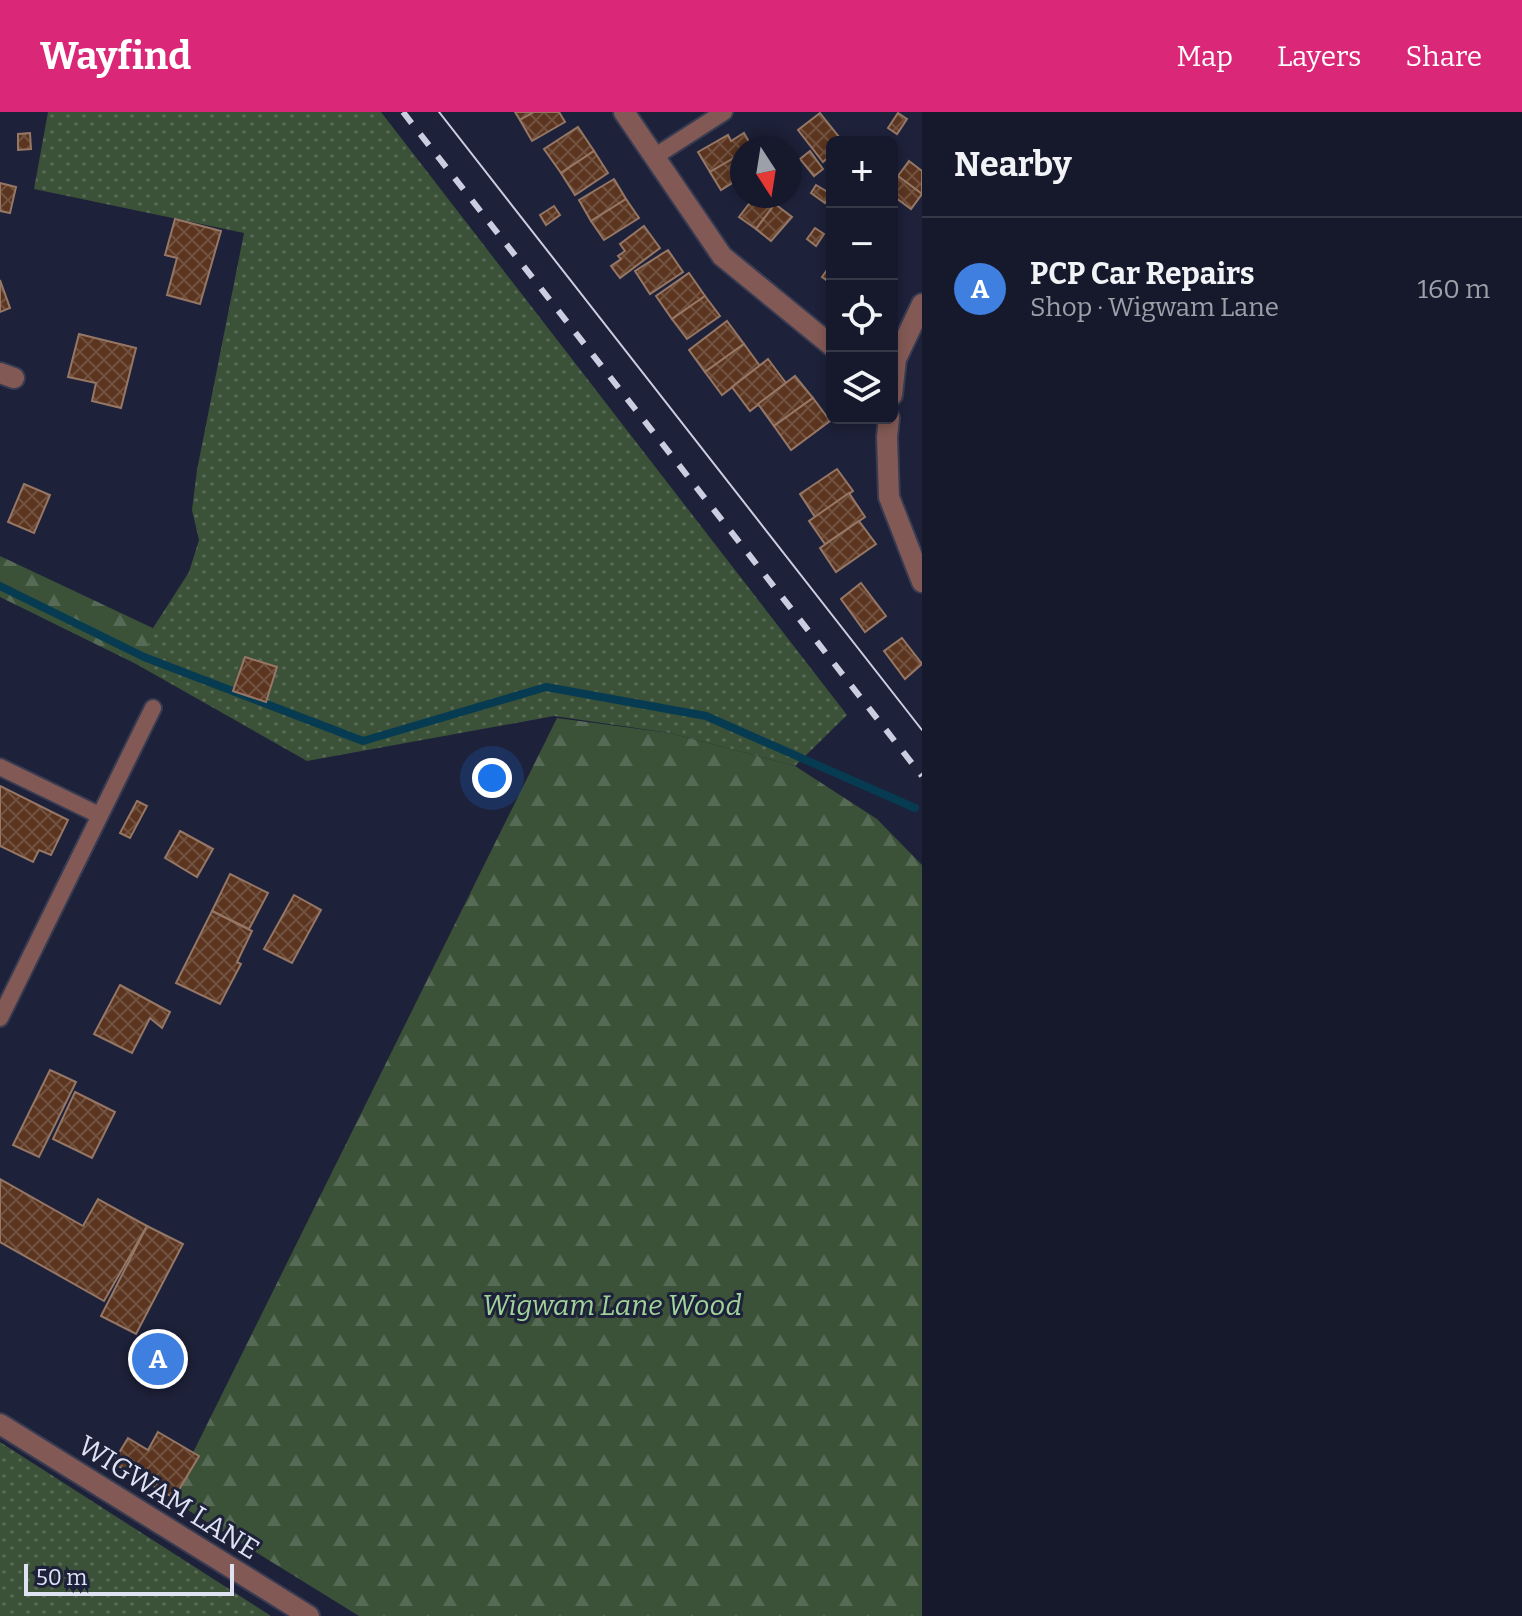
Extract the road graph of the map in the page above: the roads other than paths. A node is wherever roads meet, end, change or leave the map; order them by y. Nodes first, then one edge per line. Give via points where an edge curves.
1 (624, 112) edge
2 (724, 112) edge
3 (654, 157) junction
4 (922, 304) edge
5 (826, 341) edge
6 (898, 352) edge
7 (888, 424) edge
8 (922, 582) edge
9 (153, 708) dead end
10 (0, 767) edge
11 (99, 815) junction
12 (0, 1018) edge
13 (0, 1424) edge
14 (309, 1616) edge

1 - 3 street
2 - 3 lane
3 - 5 street via 722,256
4 - 6 street
7 - 8 street via 889,497
9 - 11 lane
10 - 11 lane
11 - 12 lane
13 - 14 street, WIGWAM LANE

